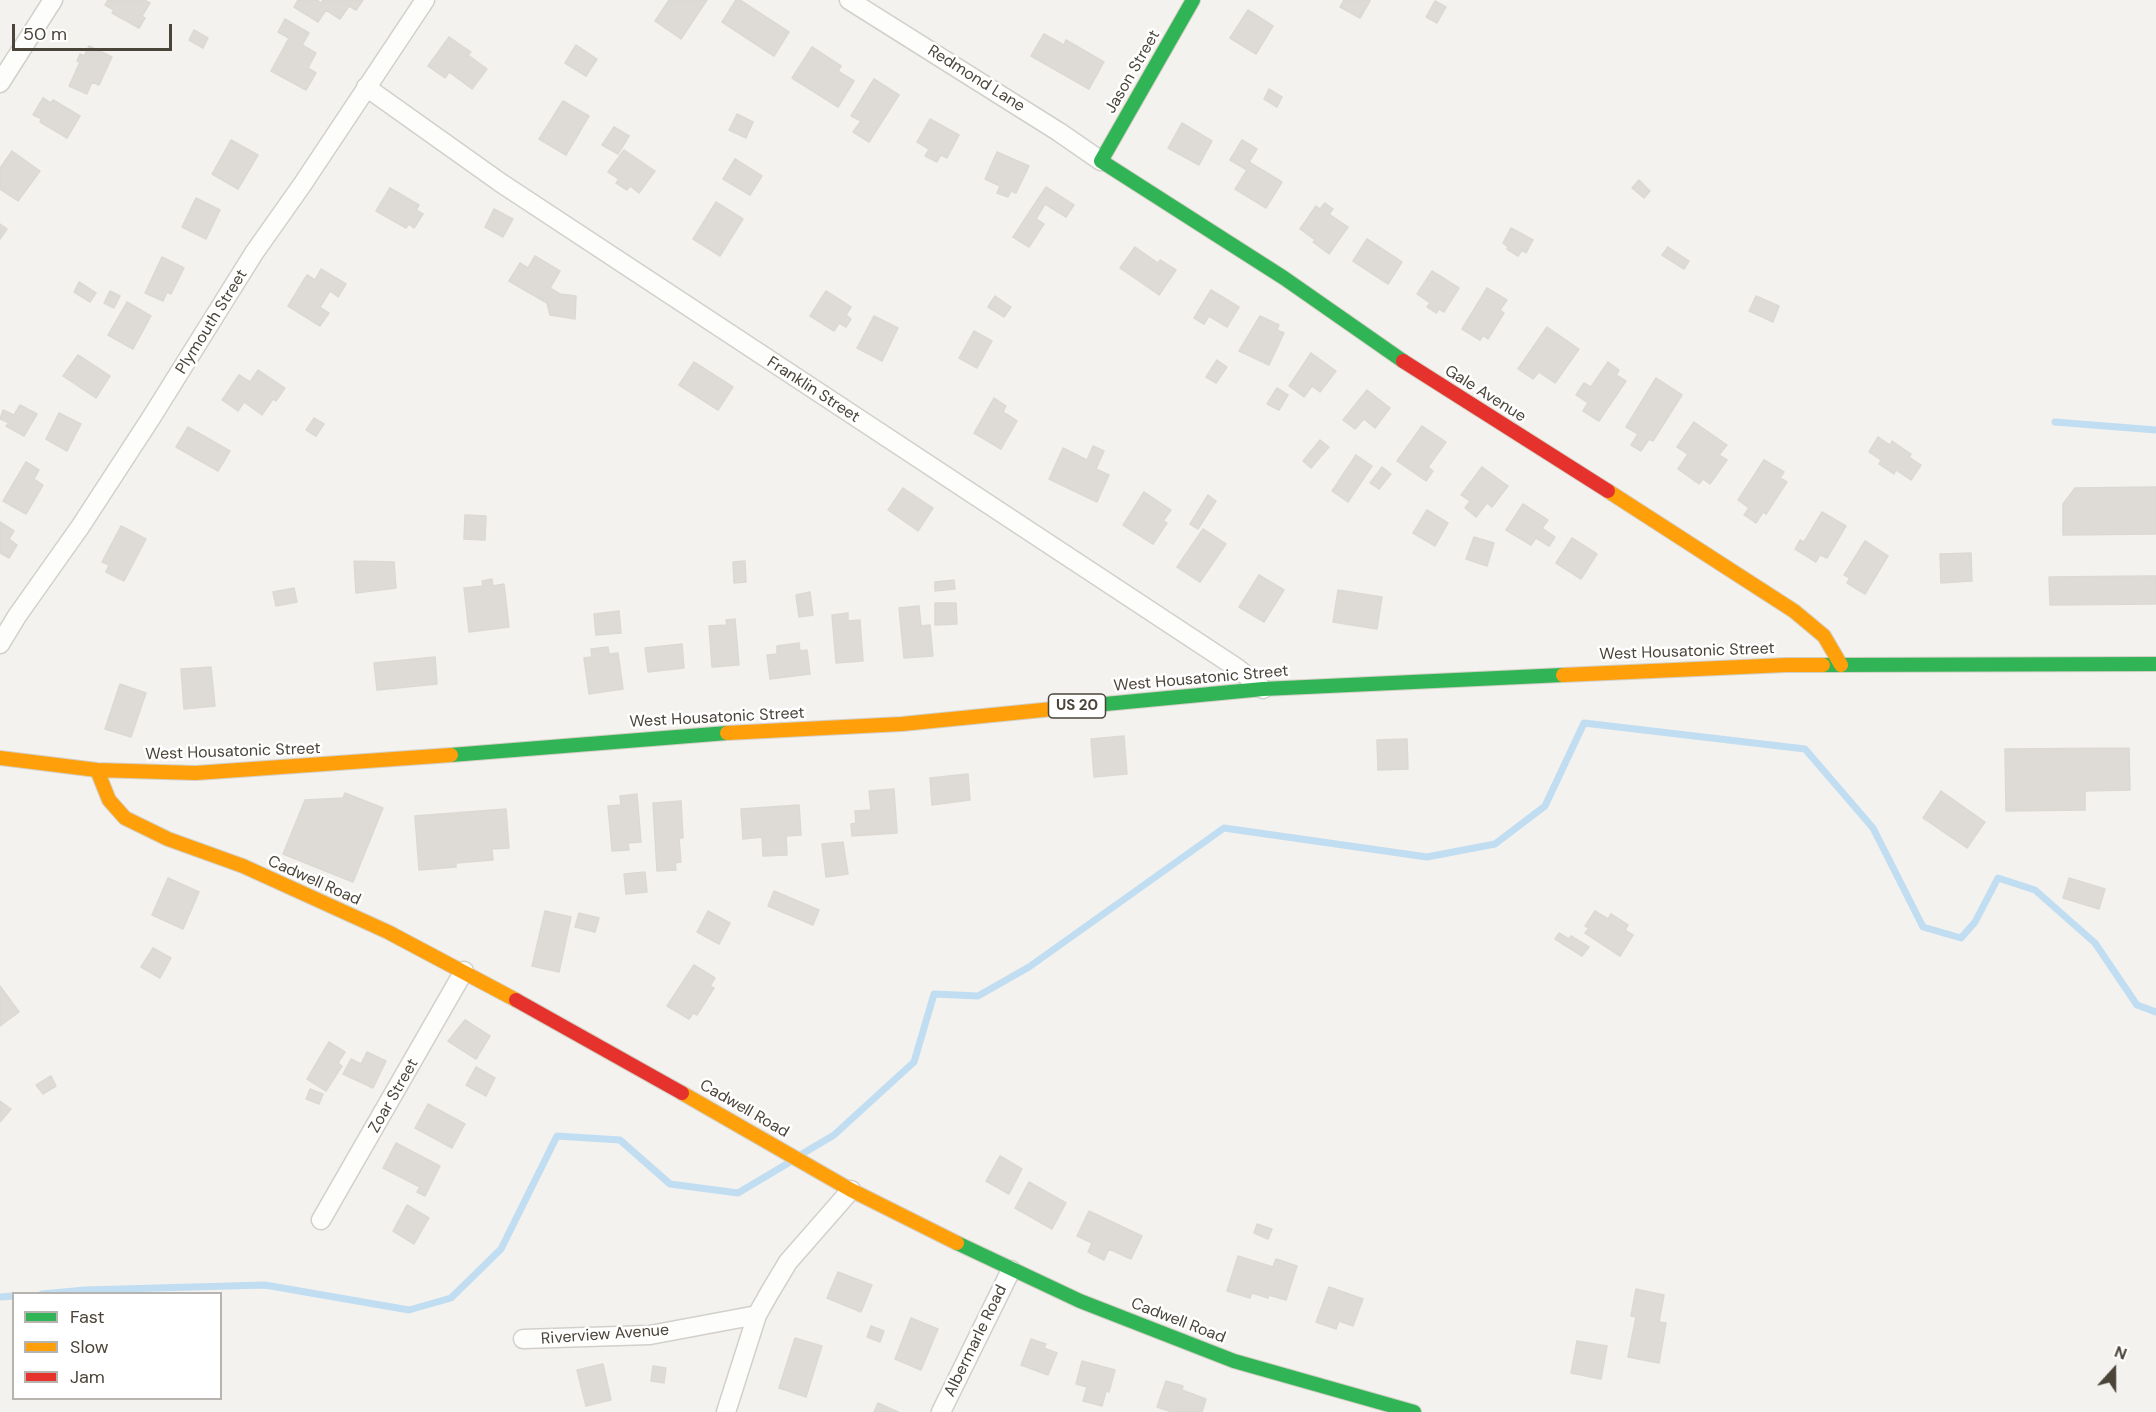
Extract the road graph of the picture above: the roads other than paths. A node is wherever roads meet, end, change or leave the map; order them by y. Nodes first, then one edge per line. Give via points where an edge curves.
1 (53, 0) edge
2 (425, 0) edge
3 (849, 0) edge
4 (1193, 0) edge
5 (0, 83) edge
6 (366, 87) junction
7 (1101, 160) junction
8 (0, 644) edge
9 (2156, 664) edge
10 (1841, 665) junction
11 (1263, 689) junction
12 (0, 758) edge
13 (97, 770) junction
14 (464, 970) junction
15 (851, 1190) junction
16 (321, 1220) dead end
17 (1011, 1270) junction
18 (757, 1315) junction
19 (523, 1339) dead end
20 (726, 1412) edge
21 (940, 1412) edge
22 (1414, 1412) edge

1 - 5 street
2 - 6 street, Plymouth Street
3 - 7 street, Redmond Lane
4 - 7 main road, Jason Street
6 - 8 street, Plymouth Street
6 - 11 street, Franklin Street via 511,189 1237,668
7 - 10 main road, Gale Avenue via 1284,278 1422,374 1794,611 1824,636
9 - 10 main road, West Housatonic Street / US 20
10 - 11 main road, West Housatonic Street / US 20
11 - 13 main road, West Housatonic Street / US 20 via 902,724 689,735 311,766 196,773
12 - 13 main road, West Housatonic Street / US 20
13 - 14 main road, Cadwell Road via 109,800 125,818 168,840 243,866
14 - 15 main road, Cadwell Road
14 - 16 street, Zoar Street
15 - 17 main road, Cadwell Road
15 - 18 street via 788,1262
17 - 21 street, Albermarle Road
17 - 22 main road, Cadwell Road via 1234,1361
18 - 19 street, Riverview Avenue via 650,1335
18 - 20 street

